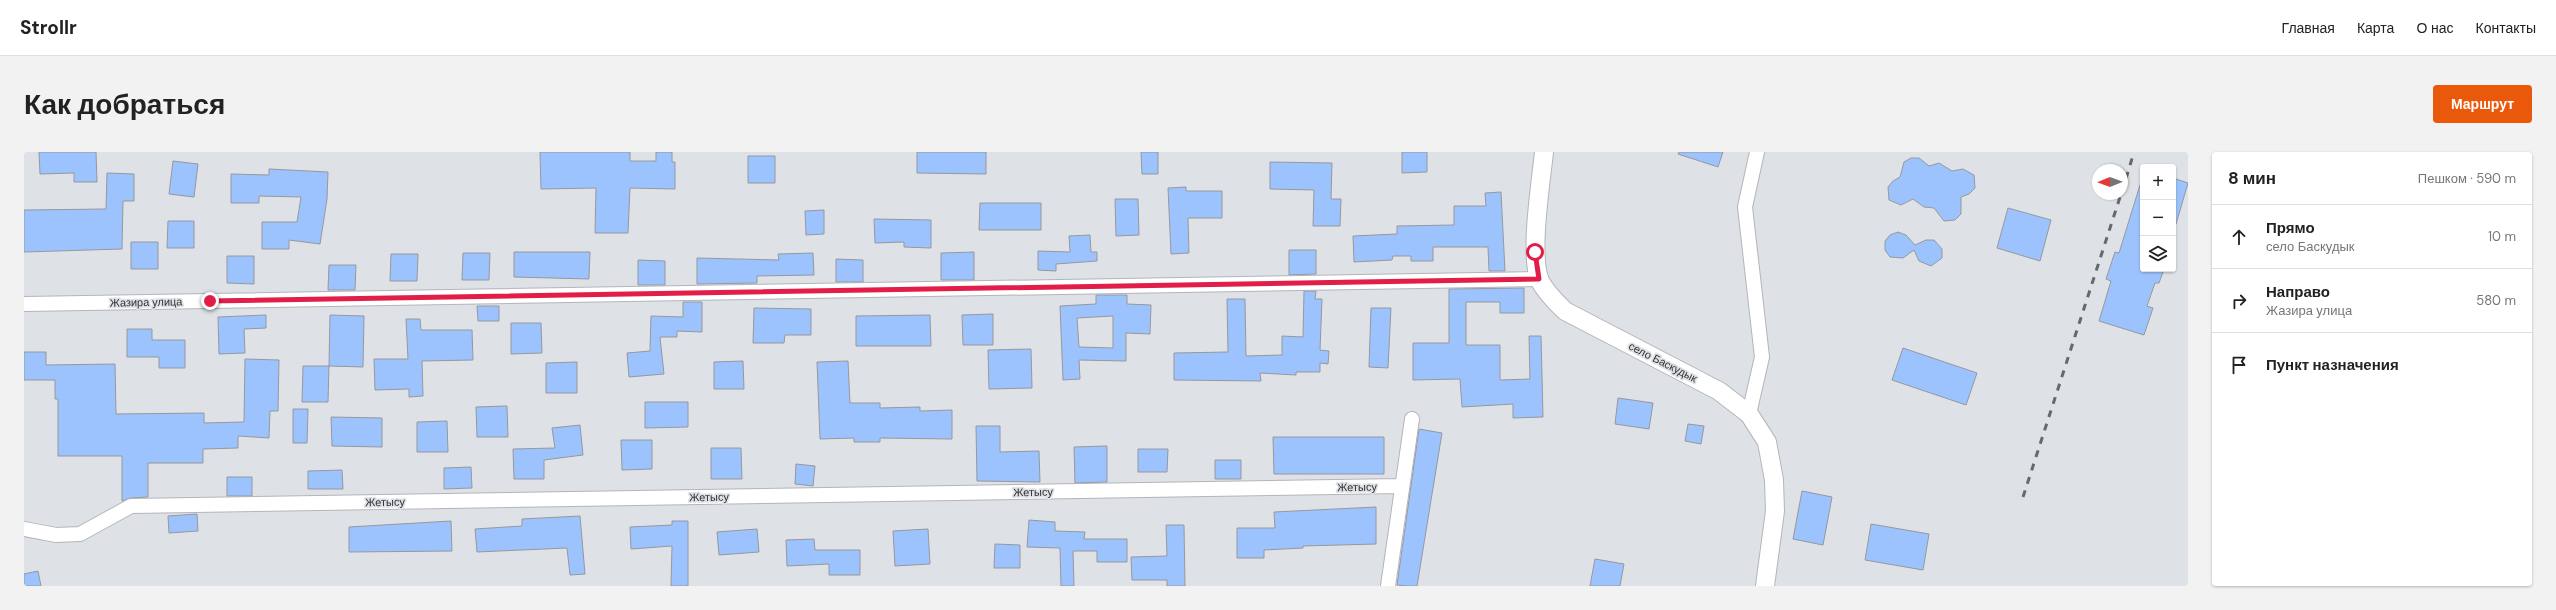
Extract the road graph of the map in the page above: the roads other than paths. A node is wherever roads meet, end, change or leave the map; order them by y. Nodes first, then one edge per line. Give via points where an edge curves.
1 (1544, 152) edge
2 (1757, 152) edge
3 (1539, 279) junction
4 (24, 304) edge
5 (1749, 414) junction
6 (1412, 419) dead end
7 (1402, 486) junction
8 (24, 529) edge
9 (1388, 586) edge
10 (1765, 586) edge

1 - 3 street, село Баскудык via 1535,252
2 - 5 street via 1745,207 1762,357
3 - 4 street, Жазира улица
3 - 5 street, село Баскудык via 1546,292 1565,311 1720,391
5 - 10 street, село Баскудык via 1767,442 1774,480 1775,511
6 - 7 street
7 - 8 street, Жетысу via 131,506 80,534 56,535
7 - 9 street

